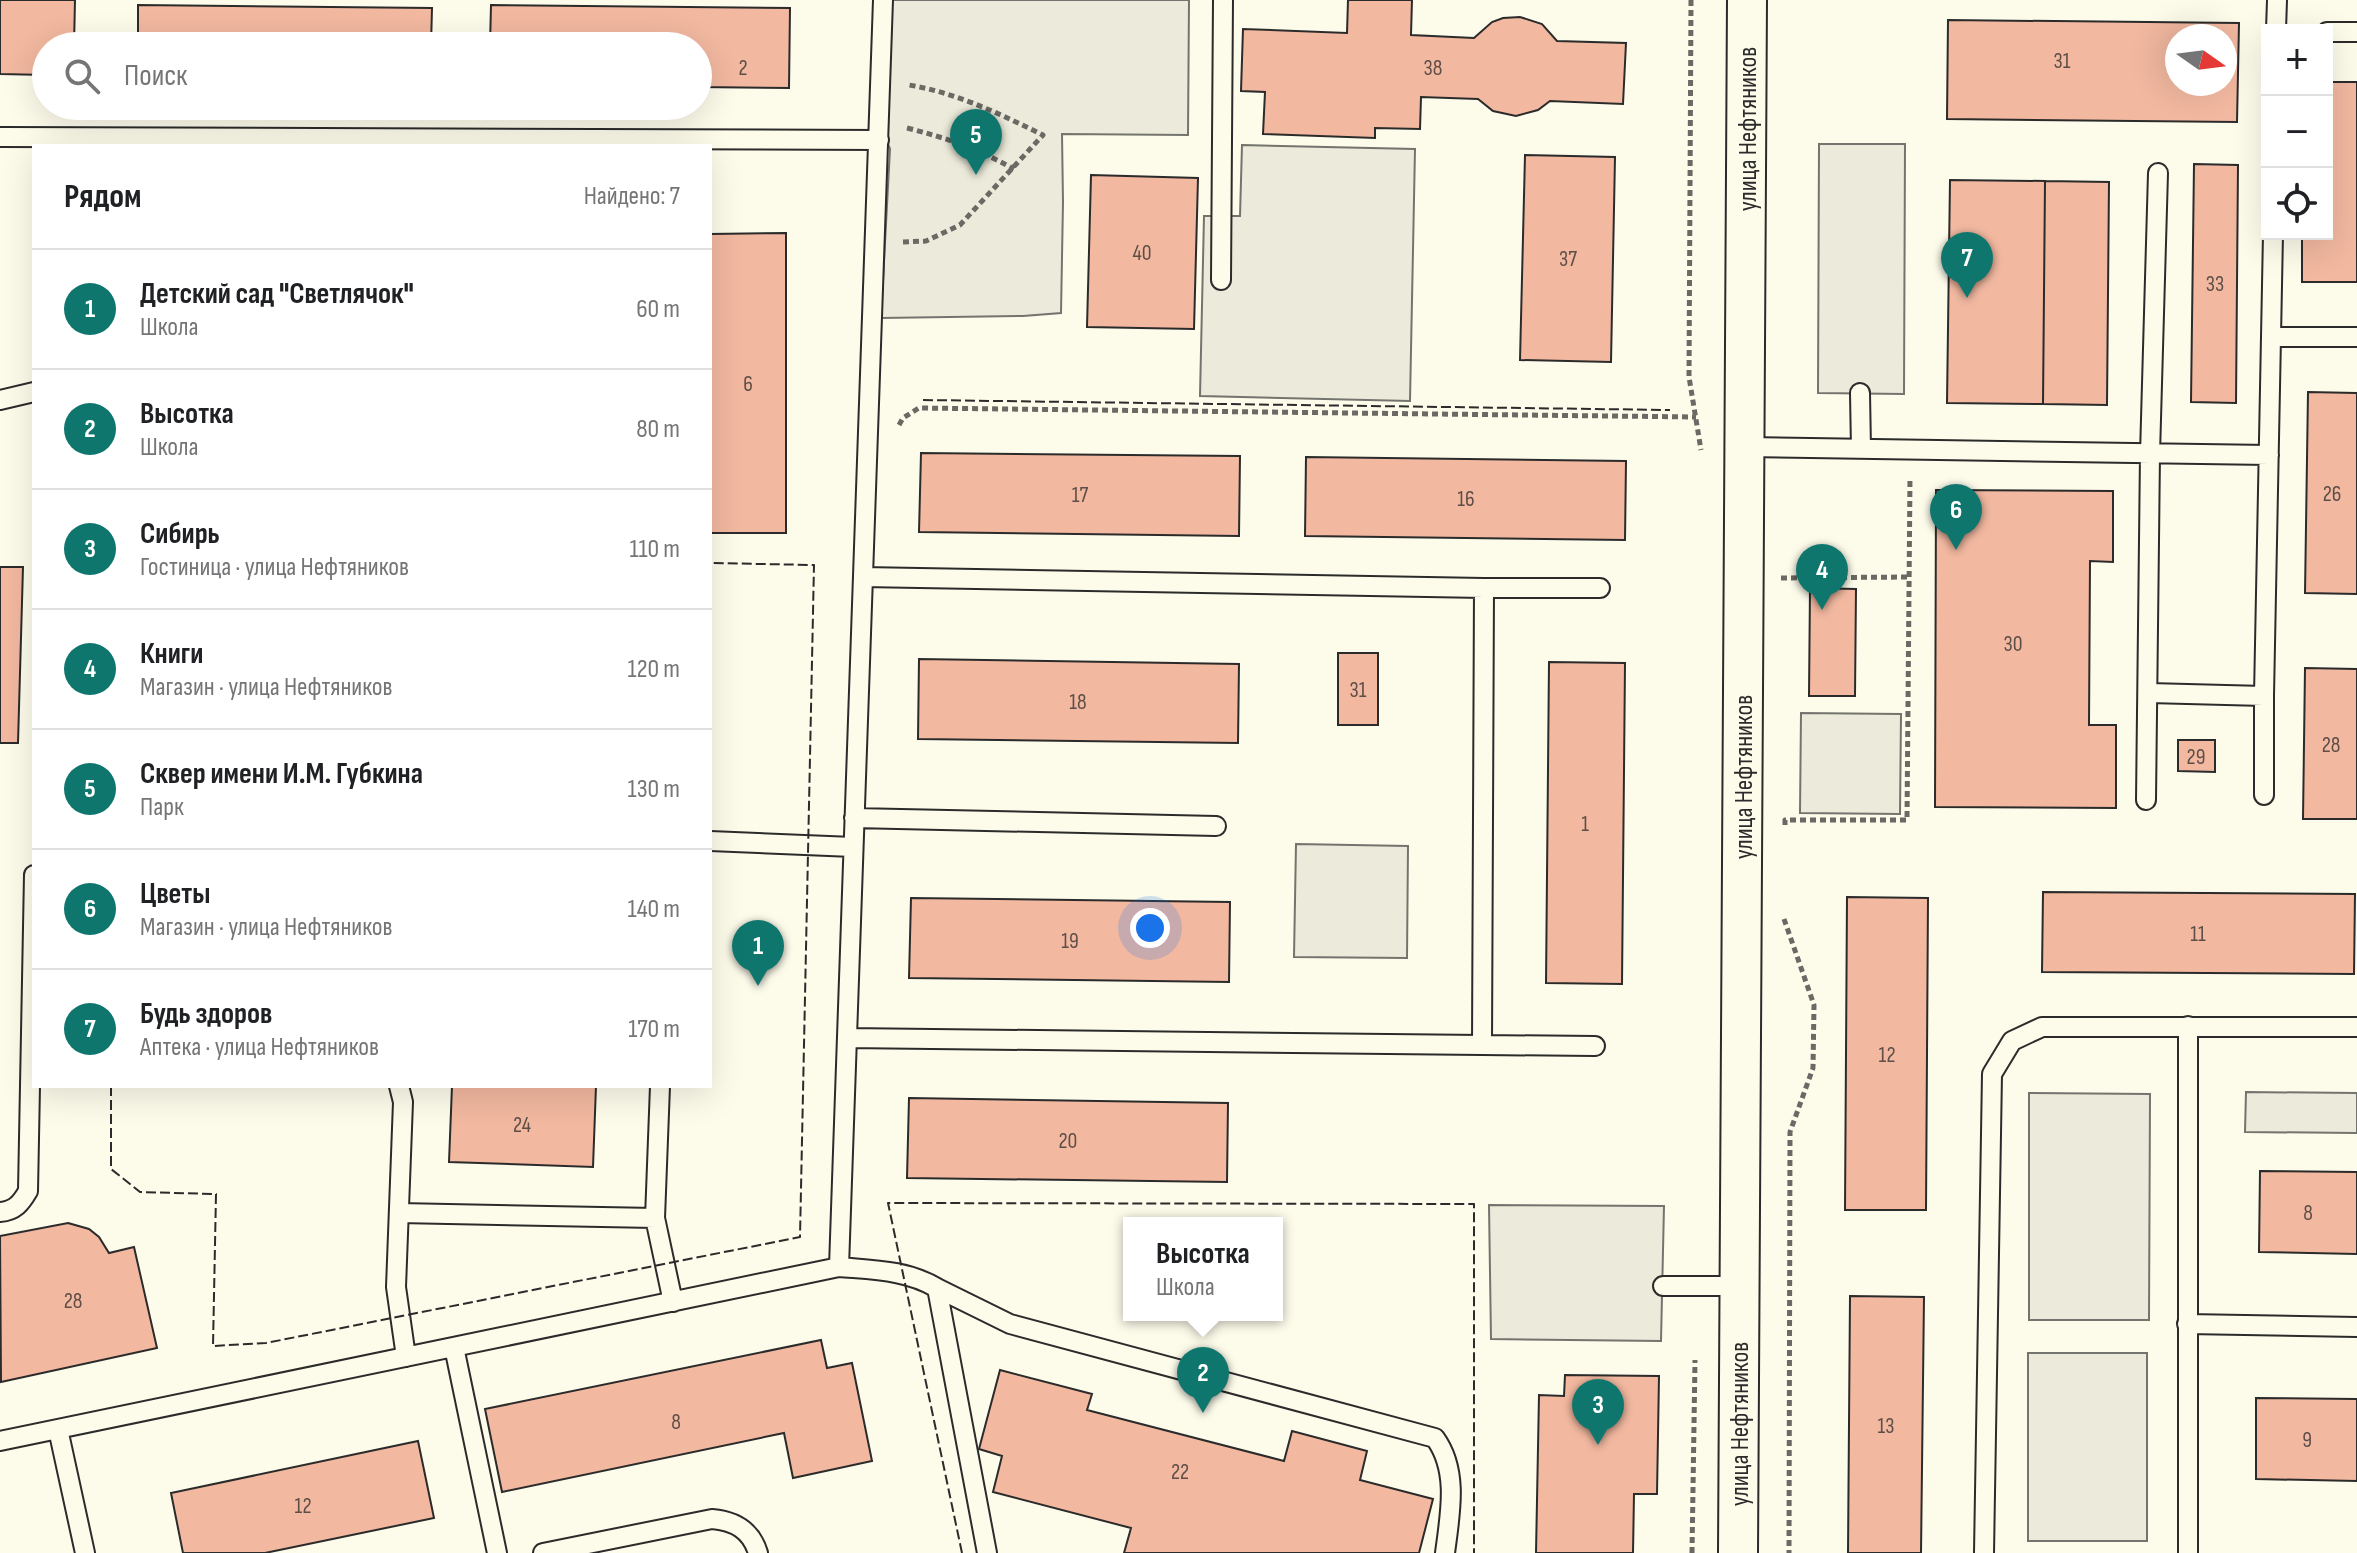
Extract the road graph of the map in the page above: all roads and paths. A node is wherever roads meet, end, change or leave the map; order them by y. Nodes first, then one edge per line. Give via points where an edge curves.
1 (883, 0) edge
2 (1223, 0) edge
3 (1691, 0) edge
4 (1747, 0) edge
5 (2277, 0) edge
6 (2276, 24) edge
7 (2333, 32) edge
8 (2357, 32) edge
9 (880, 81) junction
10 (879, 131) junction
11 (0, 137) edge
12 (619, 143) edge
13 (1014, 169) junction
14 (2158, 173) dead end
15 (2273, 240) edge
16 (875, 242) junction
17 (1221, 280) dead end
18 (2271, 337) junction
19 (2357, 337) edge
20 (32, 392) edge
21 (1860, 393) dead end
22 (0, 400) edge
23 (1696, 417) junction
24 (898, 428) dead end
25 (1745, 447) junction
26 (1861, 449) junction
27 (1911, 450) junction
28 (2150, 454) junction
29 (2269, 455) junction
30 (1703, 461) dead end
31 (863, 577) junction
32 (1908, 577) junction
33 (1774, 578) dead end
34 (1484, 588) junction
35 (1600, 588) dead end
36 (2149, 693) junction
37 (2264, 696) junction
38 (2264, 795) dead end
39 (2146, 800) dead end
40 (854, 818) junction
41 (1216, 826) dead end
42 (1785, 834) dead end
43 (712, 841) edge
44 (853, 847) junction
45 (1784, 908) dead end
46 (32, 980) edge
47 (2188, 1026) junction
48 (2357, 1027) edge
49 (847, 1038) junction
50 (1482, 1045) junction
51 (1595, 1046) dead end
52 (400, 1088) edge
53 (660, 1088) edge
54 (0, 1212) edge
55 (399, 1213) junction
56 (655, 1218) junction
57 (839, 1267) junction
58 (1663, 1286) dead end
59 (1739, 1286) junction
60 (937, 1288) junction
61 (673, 1302) junction
62 (2187, 1324) junction
63 (2357, 1327) edge
64 (454, 1347) junction
65 (1696, 1349) dead end
66 (406, 1357) junction
67 (58, 1429) junction
68 (0, 1441) edge
69 (85, 1553) edge
70 (497, 1553) edge
71 (543, 1553) edge
72 (758, 1553) edge
73 (987, 1553) edge
74 (1445, 1553) edge
75 (1692, 1553) edge
76 (1738, 1553) edge
77 (1789, 1553) edge
78 (1984, 1553) edge
79 (2188, 1553) edge

1 - 9 lane
2 - 17 lane
3 - 23 path via 1689,377
4 - 25 street, улица Нефтяников
5 - 6 lane
7 - 8 lane
9 - 10 lane
9 - 13 path via 939,90 1043,135
10 - 12 lane
10 - 13 path via 950,139
10 - 16 lane
11 - 12 lane
13 - 16 path via 960,225 926,241
14 - 28 lane
15 - 18 lane
16 - 31 lane
18 - 19 lane
18 - 29 lane
20 - 22 lane
21 - 26 lane
23 - 24 path via 919,408
23 - 30 path
25 - 26 lane
25 - 59 street, улица Нефтяников
26 - 27 lane
27 - 28 lane
27 - 32 path
28 - 29 lane
28 - 36 lane
29 - 37 lane
31 - 34 lane
31 - 40 lane
32 - 33 path
32 - 42 path via 1907,820 1785,820
34 - 35 lane
34 - 50 lane
36 - 37 lane
36 - 39 lane
37 - 38 lane
40 - 41 lane
40 - 44 lane
43 - 44 lane
44 - 49 lane
45 - 77 path via 1784,922 1814,1005 1813,1068 1790,1132
46 - 54 lane via 28,1191 20,1204
47 - 48 lane
47 - 62 lane
47 - 78 lane via 2042,1027 2012,1041 1992,1074
49 - 50 lane
49 - 57 lane
50 - 51 lane
52 - 55 lane
53 - 56 lane
55 - 56 lane
55 - 66 lane via 396,1287
56 - 61 lane
57 - 60 lane via 903,1273
57 - 61 lane
58 - 59 lane
59 - 76 street, улица Нефтяников
60 - 73 lane
60 - 74 lane via 1010,1324 1435,1438 1451,1472
61 - 64 lane
62 - 63 lane
62 - 79 lane
64 - 66 lane
64 - 70 lane
65 - 75 path
66 - 67 lane
67 - 68 lane
67 - 69 lane
71 - 72 lane via 712,1519 745,1530

